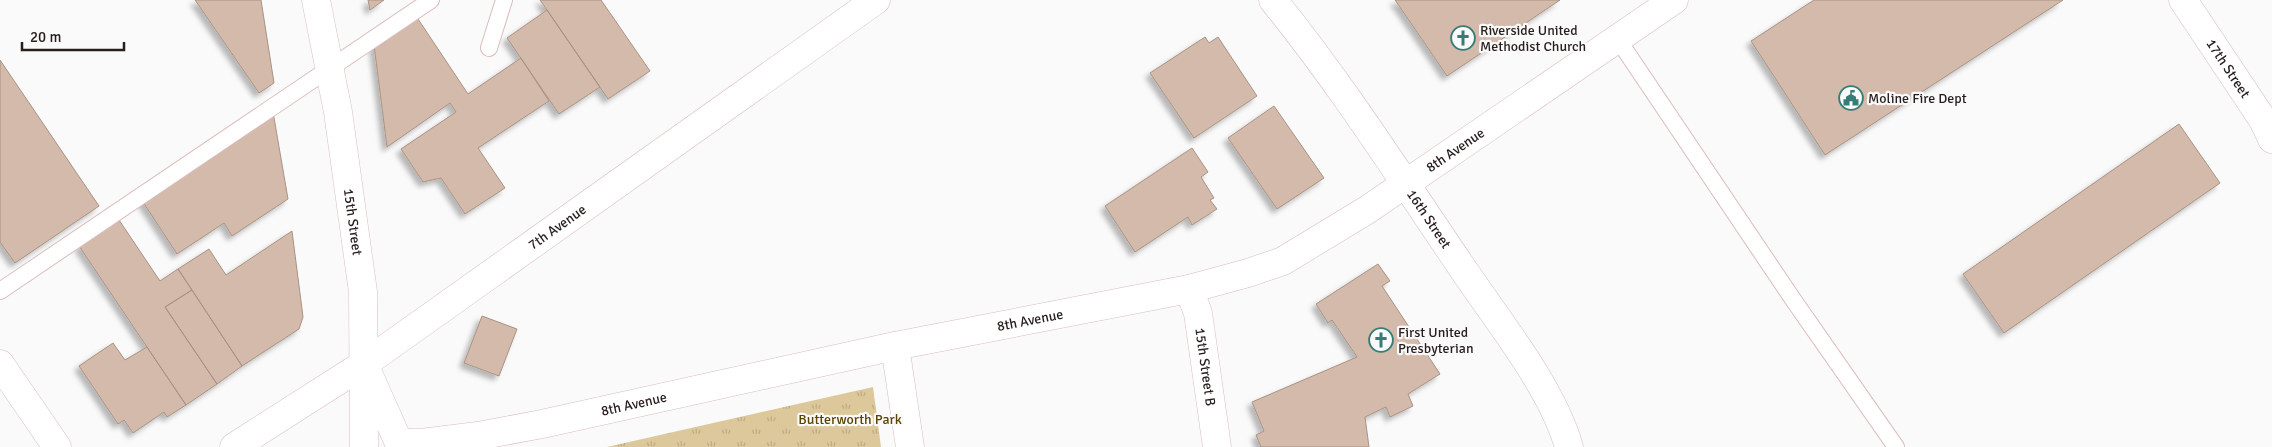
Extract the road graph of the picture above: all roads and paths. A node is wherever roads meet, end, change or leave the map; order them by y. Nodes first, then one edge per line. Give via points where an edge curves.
1 (316, 0) edge
2 (431, 0) edge
3 (504, 0) edge
4 (876, 0) edge
5 (1273, 0) edge
6 (1674, 0) edge
7 (2183, 0) edge
8 (1617, 38) junction
9 (489, 48) dead end
10 (329, 71) junction
11 (2272, 139) edge
12 (1405, 184) junction
13 (1189, 289) junction
14 (0, 291) edge
15 (895, 346) junction
16 (0, 364) edge
17 (364, 364) junction
18 (56, 447) edge
19 (234, 447) edge
20 (364, 447) edge
21 (910, 447) edge
22 (1217, 447) edge
23 (1569, 447) edge
24 (1896, 447) edge

1 - 10 street, 15th Street
2 - 10 lane
3 - 9 lane
4 - 17 street, 7th Avenue
5 - 12 street, 16th Street via 1302,36
6 - 8 street, 8th Avenue
7 - 11 street, 17th Street via 2263,120
8 - 12 street, 8th Avenue
8 - 24 lane
10 - 14 lane
10 - 17 street, 15th Street via 338,112 363,292
12 - 13 street, 8th Avenue via 1283,261
12 - 23 street, 16th Street via 1532,370 1557,416
13 - 15 street, 8th Avenue
13 - 22 street, 15th Street B via 1198,313
15 - 17 street, 8th Avenue via 533,426 421,443 399,443
15 - 21 street
16 - 18 street
17 - 19 street, 7th Avenue
17 - 20 street, 15th Street

